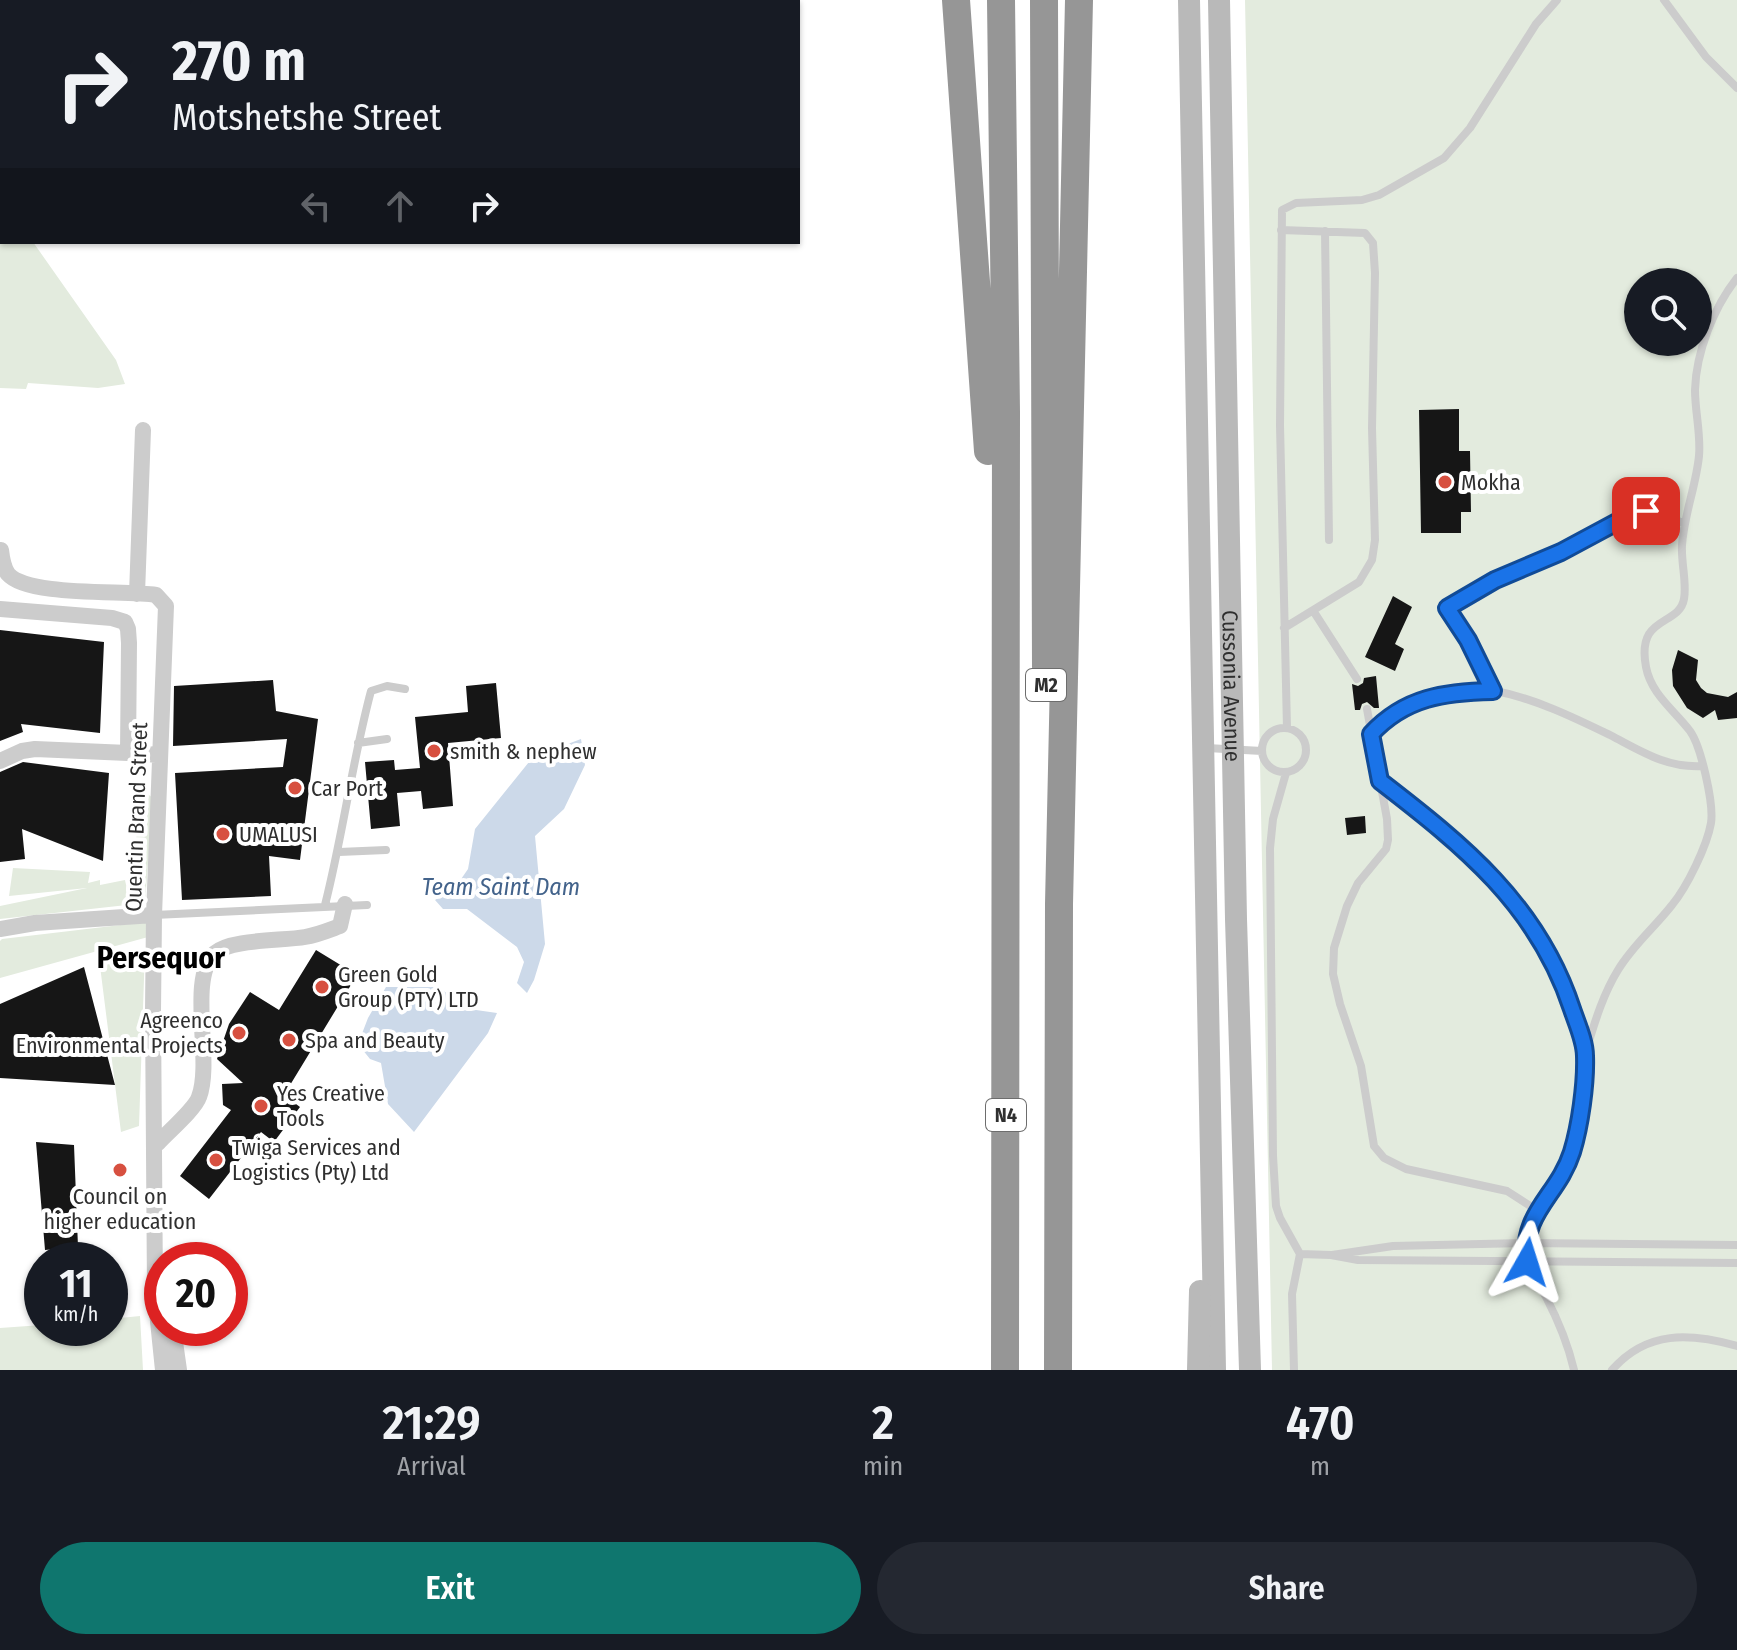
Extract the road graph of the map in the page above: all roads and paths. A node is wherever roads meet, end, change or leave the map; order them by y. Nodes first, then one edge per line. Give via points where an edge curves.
1 (956, 0) edge
2 (1001, 0) edge
3 (1044, 0) edge
4 (1189, 0) edge
5 (1219, 0) edge
6 (1557, 0) edge
7 (1664, 0) edge
8 (1080, 2) edge
9 (1737, 88) edge
10 (1281, 230) junction
11 (1325, 231) junction
12 (1737, 278) edge
13 (143, 430) dead end
14 (1685, 524) junction
15 (1329, 540) dead end
16 (1, 550) edge
17 (137, 594) junction
18 (0, 609) edge
19 (1314, 612) junction
20 (1284, 628) junction
21 (1357, 679) dead end
22 (405, 689) dead end
23 (1493, 691) junction
24 (1367, 709) dead end
25 (1287, 728) junction
26 (1371, 734) junction
27 (387, 739) dead end
28 (358, 743) junction
29 (1204, 748) junction
30 (1232, 749) junction
31 (1262, 751) junction
32 (128, 753) junction
33 (160, 755) junction
34 (0, 761) edge
35 (1702, 766) junction
36 (1286, 773) junction
37 (1380, 781) junction
38 (386, 850) dead end
39 (339, 852) junction
40 (1006, 860) junction
41 (345, 904) junction
42 (325, 905) junction
43 (367, 905) dead end
44 (154, 915) junction
45 (0, 929) edge
46 (1585, 1054) junction
47 (158, 1143) dead end
48 (1538, 1211) junction
49 (1213, 1235) junction
50 (158, 1242) edge
51 (1525, 1243) junction
52 (1737, 1245) edge
53 (1300, 1254) junction
54 (1331, 1255) junction
55 (1527, 1262) junction
56 (1737, 1263) edge
57 (161, 1346) edge
58 (176, 1346) edge
59 (1737, 1346) edge
60 (163, 1370) edge
61 (179, 1370) edge
62 (1005, 1370) edge
63 (1046, 1370) edge
64 (1058, 1370) edge
65 (1198, 1370) edge
66 (1215, 1370) edge
67 (1250, 1370) edge
68 (1294, 1370) edge
69 (1574, 1370) edge
70 (1612, 1370) edge

1 - 40 highway via 988,440
2 - 40 highway, M2
3 - 63 highway, M2
4 - 29 main road, Cussonia Avenue
5 - 30 main road, Cussonia Avenue
6 - 10 lane via 1444,158 1379,195 1288,206 1280,215
7 - 9 lane via 1706,57
8 - 64 highway via 1059,904
10 - 11 lane
10 - 20 lane
11 - 15 lane
11 - 19 lane via 1365,233 1373,243 1375,540 1359,582
12 - 14 lane via 1700,358 1695,386 1698,461
13 - 17 street
14 - 23 lane via 1639,512 1447,608
14 - 35 lane via 1683,602 1648,632 1644,647 1646,668 1659,695 1694,738
16 - 17 street via 7,573 20,581 60,590
17 - 33 street, Quentin Brand Street via 160,597 166,606
18 - 32 street via 125,622
19 - 20 lane
19 - 21 lane
20 - 25 lane
22 - 28 lane via 387,686 371,691
23 - 26 lane via 1410,703
23 - 35 lane via 1593,726 1656,760
24 - 26 lane
25 - 31 lane via 1269,734
25 - 36 lane via 1301,736 1307,751 1301,766
26 - 37 lane
27 - 28 lane
28 - 39 lane
29 - 30 lane
29 - 49 main road, Cussonia Avenue
30 - 31 lane
30 - 67 main road, Cussonia Avenue
31 - 36 lane via 1269,767
32 - 33 street
32 - 34 street via 35,749
33 - 44 street, Quentin Brand Street
35 - 46 lane via 1712,808 1707,836 1680,895 1617,970
36 - 53 lane via 1270,848 1273,1156 1276,1206
37 - 46 lane via 1459,843 1523,913 1557,968
37 - 48 lane via 1386,849 1347,906 1334,948 1333,974 1361,1066 1374,1146 1406,1169 1507,1191
38 - 39 lane
39 - 42 lane
40 - 62 highway, N4
41 - 42 lane
41 - 43 lane
41 - 47 street via 340,926 308,937 215,952 204,969 201,991 204,1051 199,1098
42 - 44 lane
44 - 45 street
44 - 50 street, Quentin Brand Street
46 - 48 lane via 1572,1151
48 - 51 lane
49 - 65 main road via 1201,1269
49 - 66 main road, Cussonia Avenue
51 - 52 lane
51 - 54 lane via 1393,1246
51 - 55 lane
53 - 54 lane
53 - 68 lane via 1292,1294
54 - 55 lane via 1358,1260
55 - 56 lane
55 - 69 lane via 1562,1332
57 - 60 street, Quentin Brand Street
58 - 61 street
59 - 70 lane via 1675,1337 1638,1348

